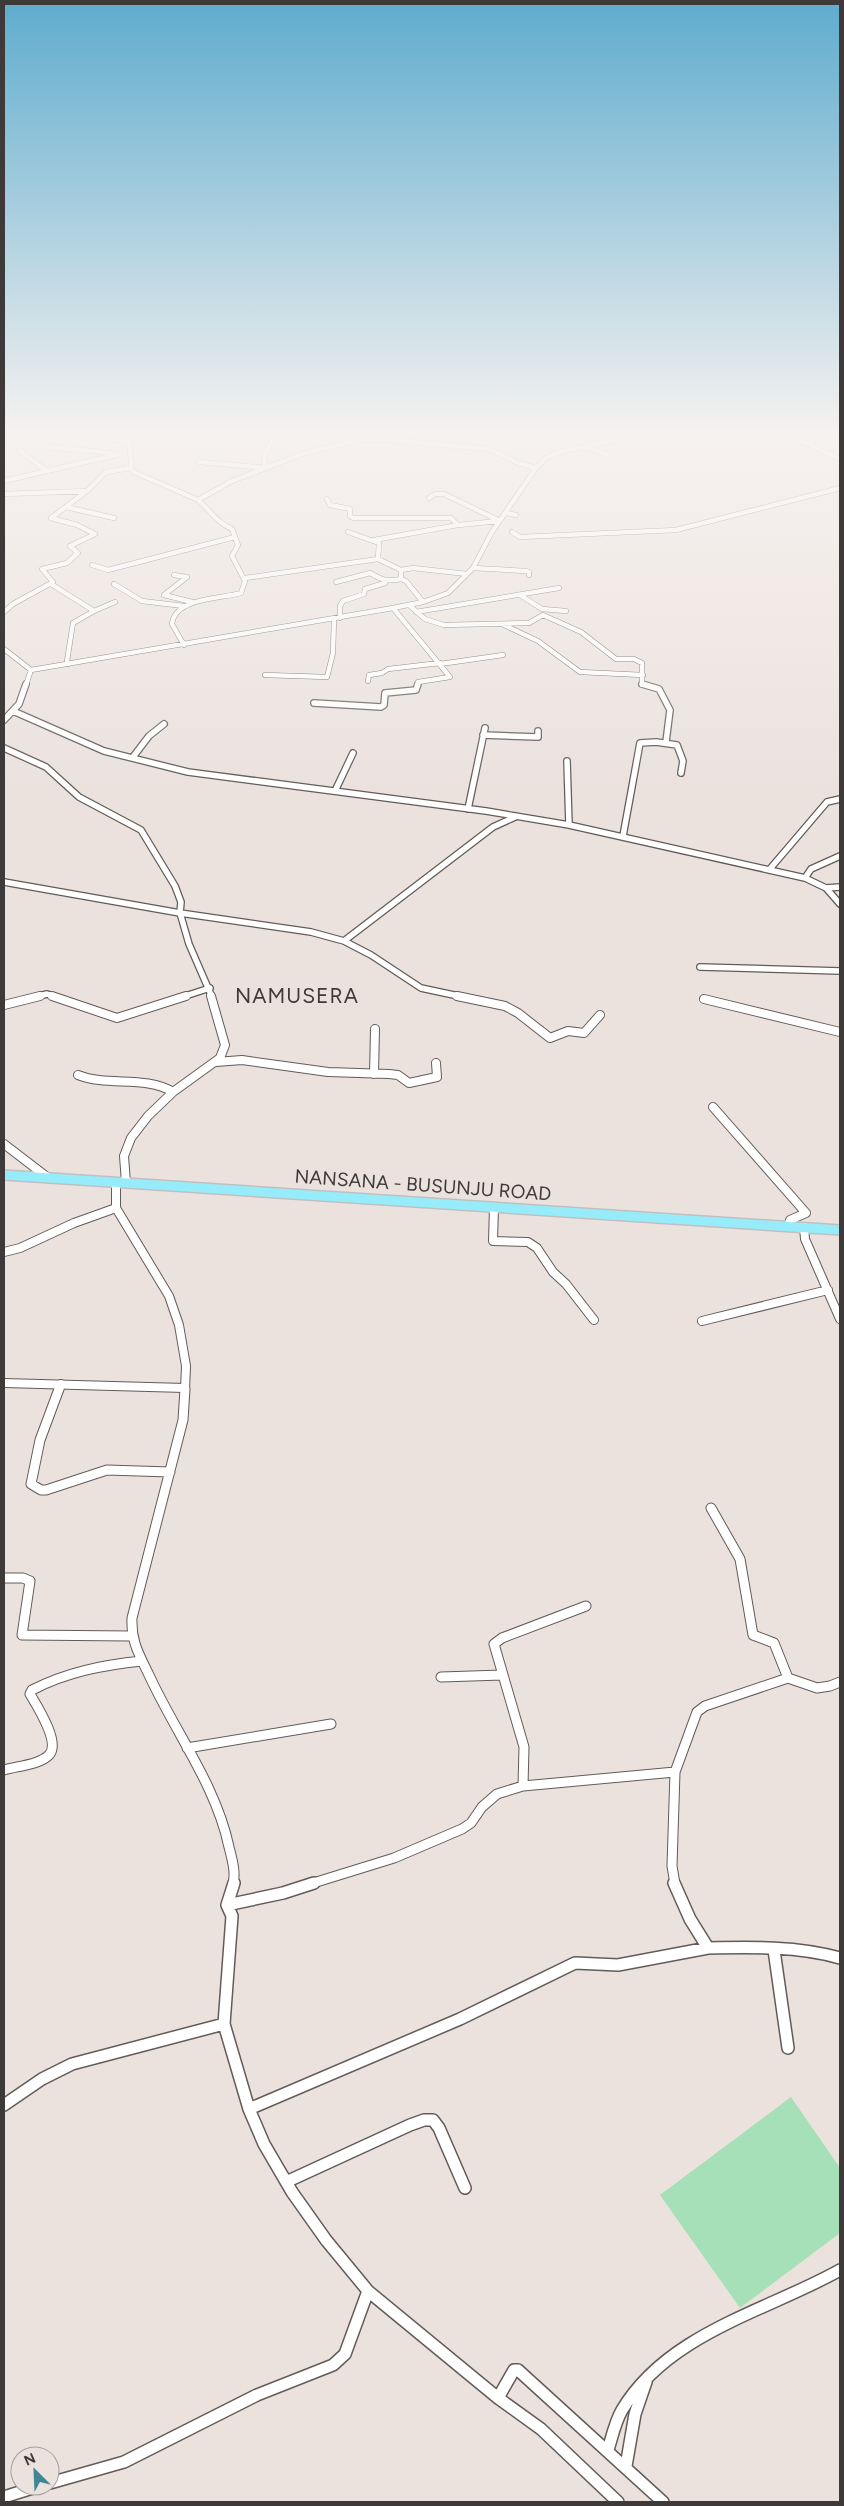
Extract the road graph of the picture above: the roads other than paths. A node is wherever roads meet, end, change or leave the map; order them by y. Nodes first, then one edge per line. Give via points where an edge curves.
1 (78, 553) edge
2 (174, 553) edge
3 (234, 553) edge
4 (378, 553) edge
5 (481, 553) edge
6 (378, 559) junction
7 (92, 565) dead end
8 (473, 568) junction
9 (401, 570) junction
10 (468, 574) junction
11 (174, 575) dead end
12 (529, 575) dead end
13 (244, 578) junction
14 (401, 578) junction
15 (336, 582) dead end
16 (385, 583) junction
17 (51, 584) junction
18 (114, 584) dead end
19 (559, 588) dead end
20 (520, 594) junction
21 (115, 602) dead end
22 (192, 602) junction
23 (424, 602) junction
24 (409, 605) junction
25 (184, 606) junction
26 (393, 608) junction
27 (94, 611) junction
28 (566, 611) dead end
29 (4, 612) edge
30 (416, 612) junction
31 (545, 613) junction
32 (340, 618) junction
33 (334, 619) junction
34 (503, 623) junction
35 (184, 645) junction
36 (4, 649) edge
37 (503, 655) dead end
38 (69, 664) junction
39 (440, 664) junction
40 (31, 670) junction
41 (265, 675) dead end
42 (642, 675) junction
43 (368, 681) dead end
44 (314, 703) dead end
45 (13, 711) junction
46 (4, 720) edge
47 (164, 724) dead end
48 (485, 728) dead end
49 (538, 731) dead end
50 (483, 735) junction
51 (666, 742) junction
52 (4, 748) edge
53 (353, 753) dead end
54 (133, 757) junction
55 (567, 761) dead end
56 (681, 773) dead end
57 (335, 791) junction
58 (840, 799) edge
59 (468, 809) junction
60 (518, 816) junction
61 (569, 825) junction
62 (623, 836) junction
63 (840, 856) edge
64 (769, 870) junction
65 (805, 878) junction
66 (4, 882) edge
67 (840, 887) edge
68 (826, 888) junction
69 (840, 904) edge
70 (180, 913) junction
71 (344, 941) junction
72 (700, 967) dead end
73 (840, 971) edge
74 (210, 988) junction
75 (704, 999) dead end
76 (4, 1006) edge
77 (600, 1015) dead end
78 (375, 1030) dead end
79 (840, 1032) edge
80 (216, 1062) junction
81 (436, 1063) dead end
82 (374, 1074) junction
83 (78, 1075) dead end
84 (173, 1092) junction
85 (713, 1107) dead end
86 (4, 1144) edge
87 (4, 1175) edge
88 (47, 1177) junction
89 (121, 1183) junction
90 (494, 1207) junction
91 (116, 1208) junction
92 (788, 1227) junction
93 (804, 1227) junction
94 (840, 1230) edge
95 (4, 1252) edge
96 (828, 1290) junction
97 (840, 1319) edge
98 (594, 1320) dead end
99 (702, 1321) dead end
100 (4, 1383) edge
101 (61, 1384) junction
102 (185, 1388) junction
103 (170, 1472) junction
104 (711, 1508) dead end
105 (4, 1578) edge
106 (586, 1606) dead end
107 (131, 1636) junction
108 (142, 1661) junction
109 (502, 1675) junction
110 (441, 1677) dead end
111 (788, 1678) junction
112 (840, 1682) edge
113 (331, 1724) dead end
114 (187, 1748) junction
115 (4, 1770) edge
116 (675, 1772) junction
117 (523, 1786) junction
118 (227, 1905) junction
119 (708, 1948) junction
120 (774, 1950) junction
121 (840, 1958) edge
122 (224, 2024) junction
123 (788, 2048) dead end
124 (4, 2105) edge
125 (249, 2109) junction
126 (286, 2182) junction
127 (466, 2188) dead end
128 (840, 2270) edge
129 (368, 2291) junction
130 (648, 2378) junction
131 (498, 2398) junction
132 (608, 2450) junction
133 (626, 2466) junction
134 (60, 2480) edge
135 (618, 2502) edge
136 (663, 2502) edge

1 - 17 street via 71,561 42,569 52,580
2 - 7 street via 108,570
3 - 13 street via 232,556
4 - 6 street
5 - 8 street
6 - 9 street
6 - 13 street
8 - 10 street
8 - 12 street via 526,571
9 - 10 street via 413,568
9 - 14 street
10 - 23 street via 448,593
11 - 22 street via 187,576 164,595
13 - 22 street via 241,593
14 - 16 street
14 - 23 street
15 - 16 street via 370,574
16 - 32 street via 344,600 340,606
17 - 27 street
17 - 29 street
18 - 25 street via 138,600
19 - 20 street
20 - 30 street
20 - 31 street
21 - 27 street
22 - 25 street
23 - 24 street
24 - 26 street
24 - 30 street
25 - 35 street via 171,622
26 - 32 street
26 - 39 street
27 - 38 street via 73,623
28 - 31 street via 558,609
30 - 34 street via 444,625
31 - 34 street via 529,623
31 - 42 street via 581,632 616,659 639,660
32 - 33 street
33 - 35 street
33 - 41 street via 333,653 327,677
34 - 42 street via 538,641 580,672
35 - 38 street
36 - 40 street
37 - 39 street
38 - 40 street
39 - 43 street via 388,669 369,675
39 - 44 street via 450,675 448,678 418,682 416,690 385,693 381,707
40 - 45 street via 25,692
42 - 51 street via 642,685 660,689 670,710
45 - 46 street
45 - 54 street via 104,751
47 - 54 street via 149,736
48 - 50 street
49 - 50 street via 538,737 530,738
50 - 59 street
51 - 56 street via 680,750 683,761
51 - 62 street via 644,742 638,746
52 - 70 street via 46,767 79,797 137,826 174,886 181,902
53 - 57 street
54 - 57 street via 188,772
55 - 61 street
57 - 59 street
58 - 64 street via 827,802
59 - 60 street
60 - 61 street
60 - 71 street via 494,827
61 - 62 street
62 - 64 street
63 - 65 street via 811,869
64 - 65 street
65 - 68 street
66 - 70 street
67 - 68 street
68 - 69 street
70 - 71 street via 258,923
70 - 74 street via 189,944
71 - 77 street via 421,988 505,1006 550,1038 568,1030 584,1033
72 - 73 street
74 - 76 street via 117,1018 47,994
74 - 80 street via 225,1045
75 - 79 street
78 - 82 street
80 - 82 street via 242,1060 328,1072
80 - 84 street
81 - 82 street via 438,1074 432,1080 409,1083 398,1075
83 - 84 street via 114,1084 165,1087
84 - 89 street via 131,1138 124,1156
85 - 92 street via 806,1213 790,1220
86 - 88 street
87 - 88 main road, NANSANA - BUSUNJU ROAD
88 - 89 main road, NANSANA - BUSUNJU ROAD
89 - 90 main road, NANSANA - BUSUNJU ROAD
89 - 91 street
90 - 92 main road, NANSANA - BUSUNJU ROAD
90 - 98 street via 493,1241 528,1242 537,1248
91 - 95 street
91 - 102 street via 174,1308 186,1366
92 - 93 main road, NANSANA - BUSUNJU ROAD
93 - 94 main road, NANSANA - BUSUNJU ROAD
93 - 96 street via 805,1238
96 - 97 street
96 - 99 street
100 - 101 street
101 - 102 street
101 - 103 street via 40,1440 30,1484 46,1490 106,1470
102 - 103 street via 182,1420
103 - 107 street via 132,1618
104 - 111 street via 715,1519 736,1547 754,1636 774,1643
105 - 107 street via 30,1581 22,1636
106 - 109 street via 497,1641 494,1648
107 - 108 street
108 - 114 street
108 - 115 street via 97,1666 49,1681 32,1690 30,1694 53,1740 53,1750 39,1760
109 - 110 street
109 - 117 street via 524,1748
111 - 112 street via 797,1678 813,1688 824,1690
111 - 116 street via 705,1706 697,1712
113 - 114 street
114 - 118 street via 206,1782 232,1852 234,1882
116 - 117 street
116 - 119 street via 672,1866 675,1888
117 - 118 street via 497,1794 462,1829 394,1858 283,1893
118 - 122 street via 232,1916
119 - 120 street
119 - 125 street via 618,1964 575,1963 460,2019
120 - 121 street via 822,1953
120 - 123 street
122 - 124 street via 72,2064 42,2079
122 - 125 street
125 - 126 street
126 - 127 street via 410,2125 433,2120
126 - 129 street via 326,2240
128 - 130 street via 727,2322 679,2351
129 - 131 street
129 - 134 street via 345,2354 333,2365 257,2395 124,2462
130 - 132 street via 621,2412
130 - 133 street via 635,2414
131 - 132 street via 514,2370 518,2370
131 - 135 street via 541,2429
132 - 133 street
133 - 136 street

